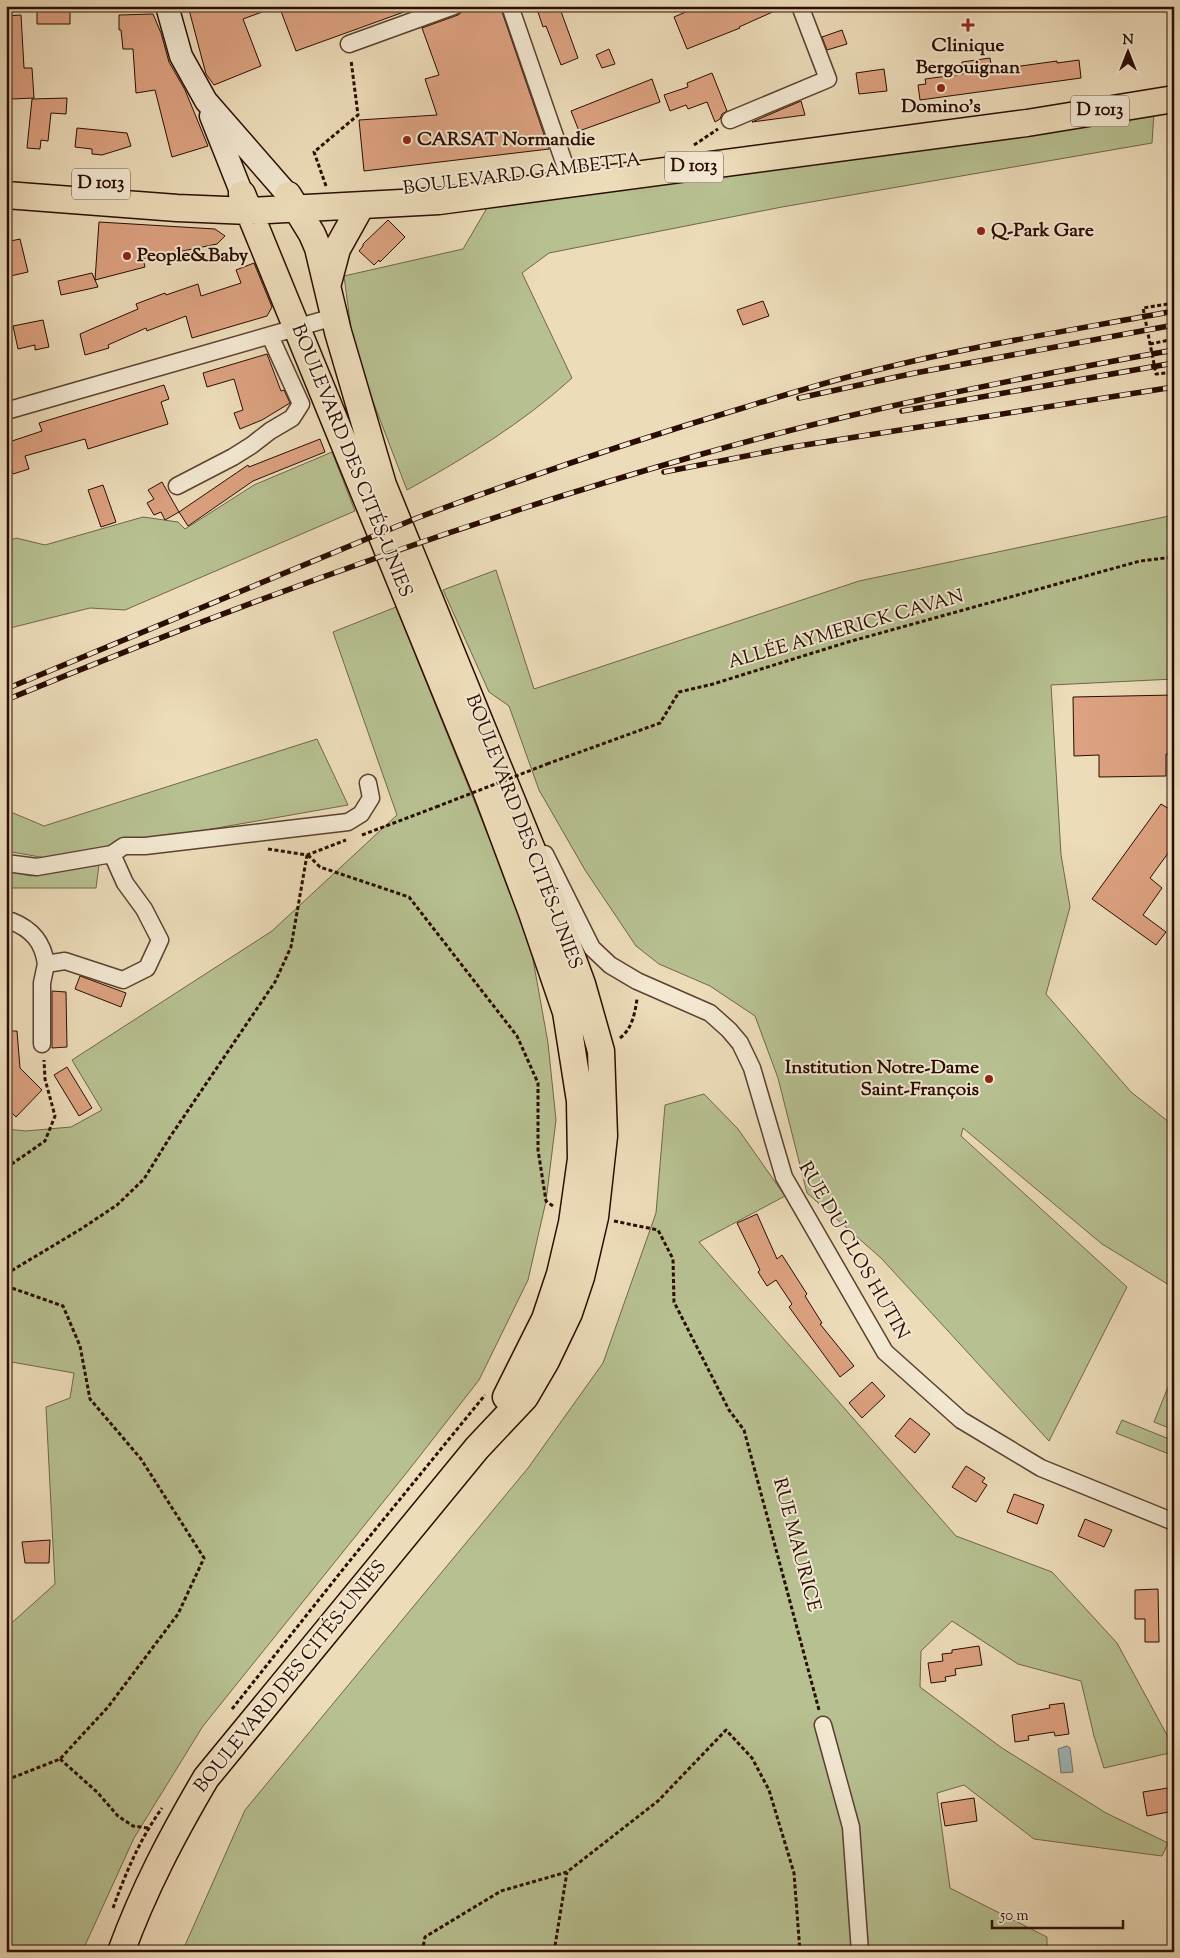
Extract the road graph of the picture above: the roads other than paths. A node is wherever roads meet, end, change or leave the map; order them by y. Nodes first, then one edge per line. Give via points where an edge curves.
1 (167, 6) edge
2 (454, 6) edge
3 (510, 6) edge
4 (800, 6) edge
5 (349, 44) road end
6 (1174, 86) edge
7 (1174, 99) edge
8 (206, 101) junction
9 (730, 120) road end
10 (567, 171) junction
11 (6, 177) edge
12 (6, 195) edge
13 (186, 200) junction
14 (293, 202) junction
15 (361, 206) junction
16 (250, 213) junction
17 (327, 284) junction
18 (334, 317) junction
19 (297, 328) junction
20 (270, 336) junction
21 (6, 412) edge
22 (177, 486) dead end
23 (487, 738) junction
24 (368, 783) dead end
25 (112, 854) junction
26 (6, 863) edge
27 (11, 921) dead end
28 (46, 964) junction
29 (42, 1044) road end
30 (477, 1448) junction
31 (1174, 1522) edge
32 (823, 1725) road end
33 (121, 1952) edge
34 (860, 1952) edge

1 - 8 main road via 181,56
2 - 5 street
3 - 10 street
4 - 9 street via 828,79
6 - 10 main road, BOULEVARD GAMBETTA / D 1013
7 - 15 main road, D 1013 via 1027,123 468,198
8 - 14 main road
8 - 16 main road
10 - 14 main road, BOULEVARD GAMBETTA / D 1013 via 329,195
11 - 13 main road, D 1013
12 - 13 main road, D 1013
13 - 16 main road, D 1013
13 - 16 main road via 238,223
14 - 15 main road, D 1013
14 - 16 main road, D 1013
14 - 17 main road, BOULEVARD DES CITÉS-UNIES via 318,248
15 - 17 main road via 337,249
16 - 19 main road, BOULEVARD DES CITÉS-UNIES
17 - 18 main road, BOULEVARD DES CITÉS-UNIES
18 - 19 street
18 - 23 main road, BOULEVARD DES CITÉS-UNIES via 383,485
19 - 20 street
19 - 30 main road, BOULEVARD DES CITÉS-UNIES via 479,774 532,913 566,1012 577,1076 581,1159 572,1223 560,1274 545,1319 511,1389
20 - 21 street
20 - 22 street via 301,404 292,418 252,445
23 - 30 main road, BOULEVARD DES CITÉS-UNIES via 576,968 601,1051 604,1136 595,1217 569,1313 525,1397
23 - 31 street, RUE DU CLOS HUTIN via 592,948 610,965 637,981 710,1013 740,1043 752,1068 784,1177 885,1352 961,1420 1041,1468
24 - 25 street via 371,798 361,814 348,822 124,846
25 - 26 street via 37,867
25 - 28 street via 125,883 144,909 160,940 147,968 124,980 65,962
27 - 28 street via 26,926 36,937
28 - 29 street via 42,982
30 - 33 main road, BOULEVARD DES CITÉS-UNIES via 206,1778 156,1867
32 - 34 street via 851,1827

